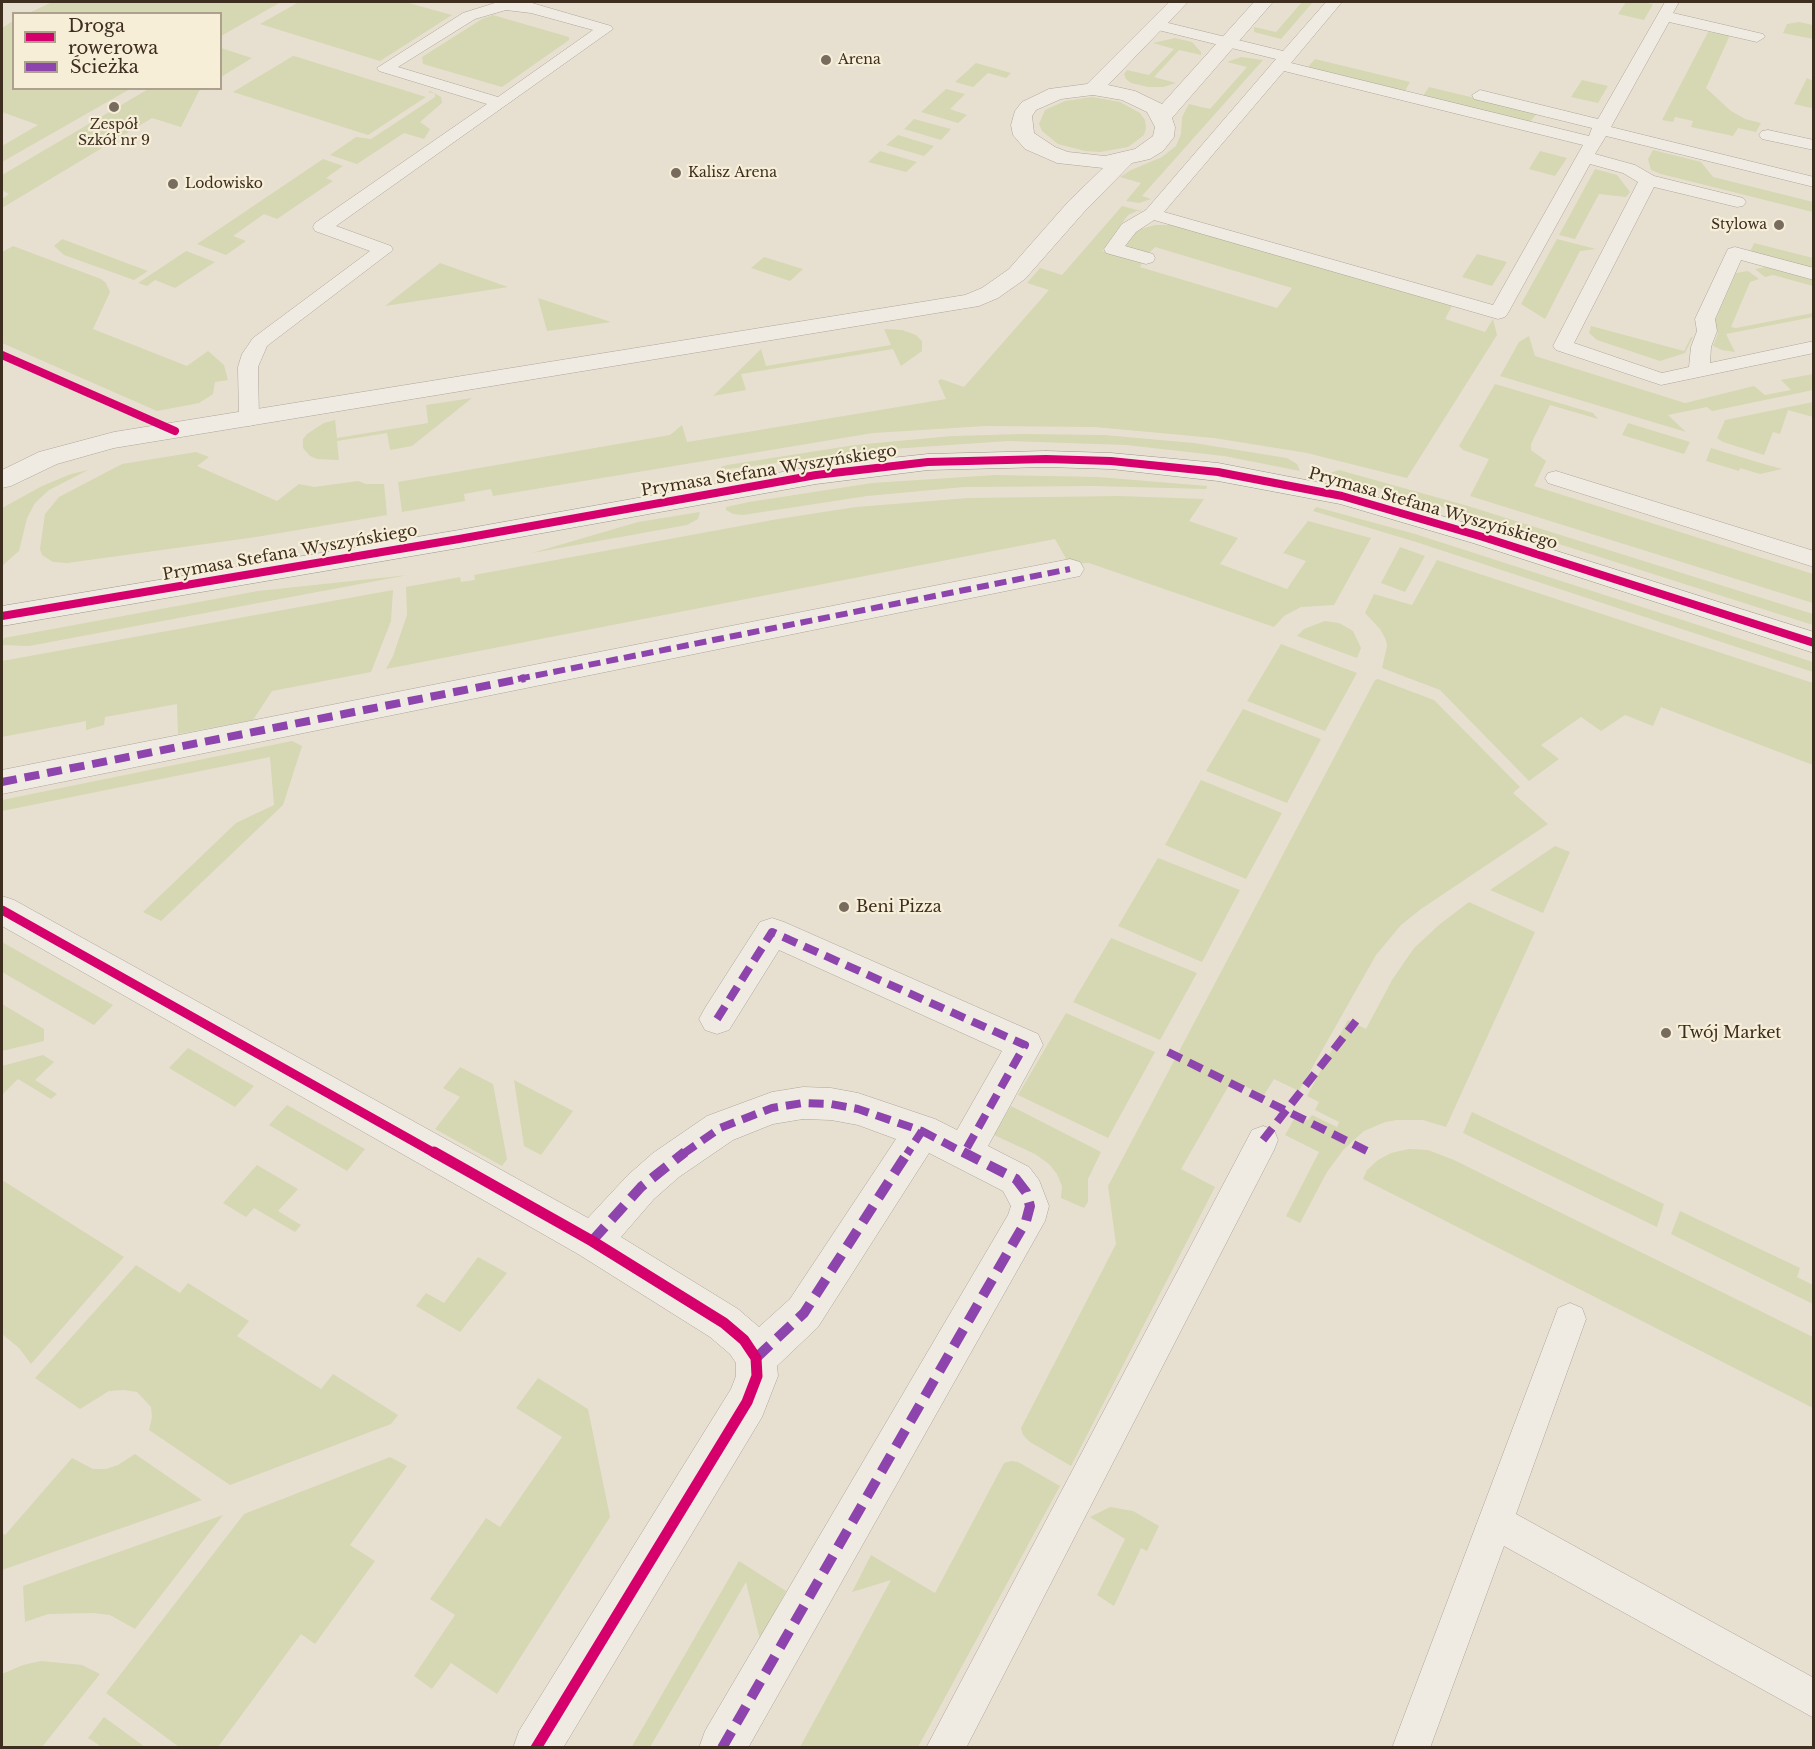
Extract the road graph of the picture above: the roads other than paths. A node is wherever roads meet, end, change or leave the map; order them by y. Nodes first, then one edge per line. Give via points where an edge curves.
1 (1179, 2) edge
2 (1264, 2) edge
3 (1334, 2) edge
4 (1668, 9) edge
5 (1156, 25) junction
6 (1757, 37) dead end
7 (1228, 43) junction
8 (1315, 55) dead end
9 (1286, 57) junction
10 (1093, 89) junction
11 (1460, 91) dead end
12 (500, 103) junction
13 (1161, 117) junction
14 (1768, 135) dead end
15 (1595, 138) junction
16 (1814, 145) edge
17 (1047, 152) junction
18 (1124, 159) junction
19 (1648, 180) junction
20 (1814, 182) edge
21 (1071, 191) junction
22 (1737, 202) dead end
23 (1152, 214) junction
24 (1146, 258) dead end
25 (1814, 274) edge
26 (1814, 347) edge
27 (1699, 371) junction
28 (249, 419) junction
29 (1556, 478) dead end
30 (2, 480) edge
31 (1814, 559) edge
32 (1070, 569) dead end
33 (2, 616) edge
34 (1814, 643) edge
35 (2, 782) edge
36 (2, 910) edge
37 (717, 1019) dead end
38 (922, 1131) junction
39 (1263, 1140) dead end
40 (964, 1153) junction
41 (592, 1241) junction
42 (1570, 1319) dead end
43 (756, 1358) junction
44 (1495, 1522) junction
45 (1814, 1699) edge
46 (536, 1748) edge
47 (723, 1748) edge
48 (945, 1748) edge
49 (1411, 1748) edge

1 - 5 street
2 - 7 street
3 - 9 lane
4 - 6 lane
4 - 15 lane
5 - 7 lane
5 - 10 street
7 - 9 lane
7 - 13 street
8 - 9 lane
9 - 15 lane
9 - 23 lane
10 - 13 street via 1142,100
10 - 17 street via 1041,98 1022,115 1024,135
11 - 15 lane
12 - 12 lane via 555,64 605,29 532,8 493,7 469,15 385,68
12 - 28 lane via 322,227 384,250 260,342 248,367
13 - 18 street via 1163,137 1142,154
14 - 16 lane
15 - 19 lane via 1629,169
15 - 20 lane
15 - 23 lane via 1498,313
17 - 18 street via 1084,161
17 - 21 street
18 - 21 street
19 - 22 lane
19 - 27 lane via 1563,346 1662,379
21 - 28 street via 1010,279 971,301
23 - 24 lane via 1129,228 1113,249
25 - 27 lane via 1735,253 1706,319
26 - 27 lane
28 - 30 street via 80,448
29 - 31 lane
32 - 35 street
33 - 34 street, Prymasa Stefana Wyszyńskiego via 816,475 928,462 1046,459 1218,472 1342,496
36 - 41 street
37 - 40 street via 772,932 1025,1045
38 - 40 street
38 - 41 street via 831,1104 772,1108 720,1128 666,1165
38 - 43 street via 804,1313
39 - 48 lane
40 - 47 street via 1016,1179 1030,1206 1026,1221
41 - 43 street via 724,1323 744,1340
42 - 44 lane
43 - 46 street via 757,1376 733,1429
44 - 45 lane
44 - 49 lane

